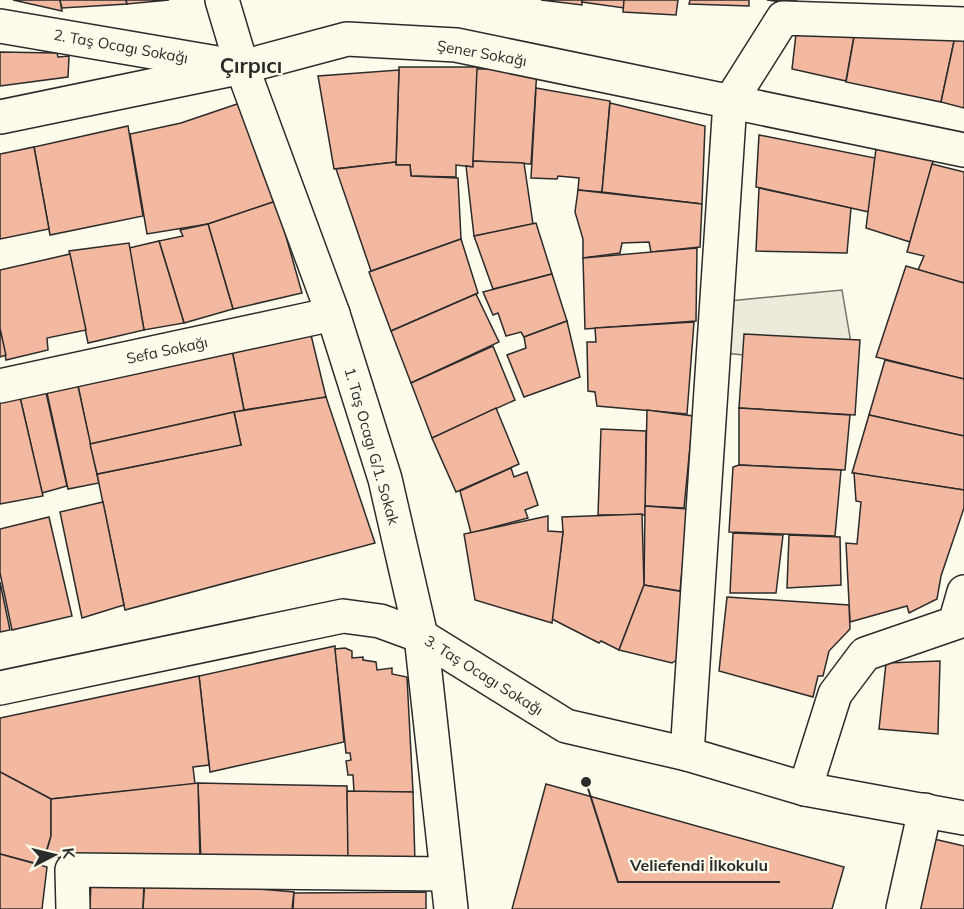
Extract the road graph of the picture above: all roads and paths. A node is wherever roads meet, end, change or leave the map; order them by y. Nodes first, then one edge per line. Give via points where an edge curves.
1 (222, 0) edge
2 (964, 24) edge
3 (0, 26) edge
4 (242, 67) junction
5 (730, 102) junction
6 (0, 117) edge
7 (964, 150) edge
8 (333, 314) junction
9 (0, 386) edge
10 (964, 592) edge
11 (421, 636) junction
12 (0, 688) edge
13 (687, 754) junction
14 (805, 789) junction
15 (925, 810) junction
16 (964, 818) edge
17 (447, 874) junction
18 (73, 909) edge
19 (451, 909) edge
20 (903, 909) edge

1 - 4 street, 1. Taş Ocagı G/1. Sokak
2 - 5 street via 783,18
3 - 4 street, 2. Taş Ocagı Sokağı
4 - 5 street, Şener Sokağı via 347,39 456,45
4 - 6 street, Şener Sokağı
4 - 8 street, 1. Taş Ocagı G/1. Sokak
5 - 7 street, Şener Sokağı
5 - 13 street
8 - 9 street, Sefa Sokağı
8 - 11 street, 1. Taş Ocagı G/1. Sokak via 385,479
10 - 14 street via 955,623 865,654 835,694
11 - 12 street, 3. Taş Ocagı Sokağı via 380,621 343,616
11 - 13 street, 3. Taş Ocagı Sokağı via 566,726
11 - 17 street, 1. Taş Ocagı G/1. Sokak
13 - 14 street, 3. Taş Ocagı Sokağı
14 - 15 street, 3. Taş Ocagı Sokağı
15 - 16 street, 3. Taş Ocagı Sokağı
15 - 20 street
17 - 18 street via 72,870
17 - 19 street, 1. Taş Ocagı G/1. Sokak

